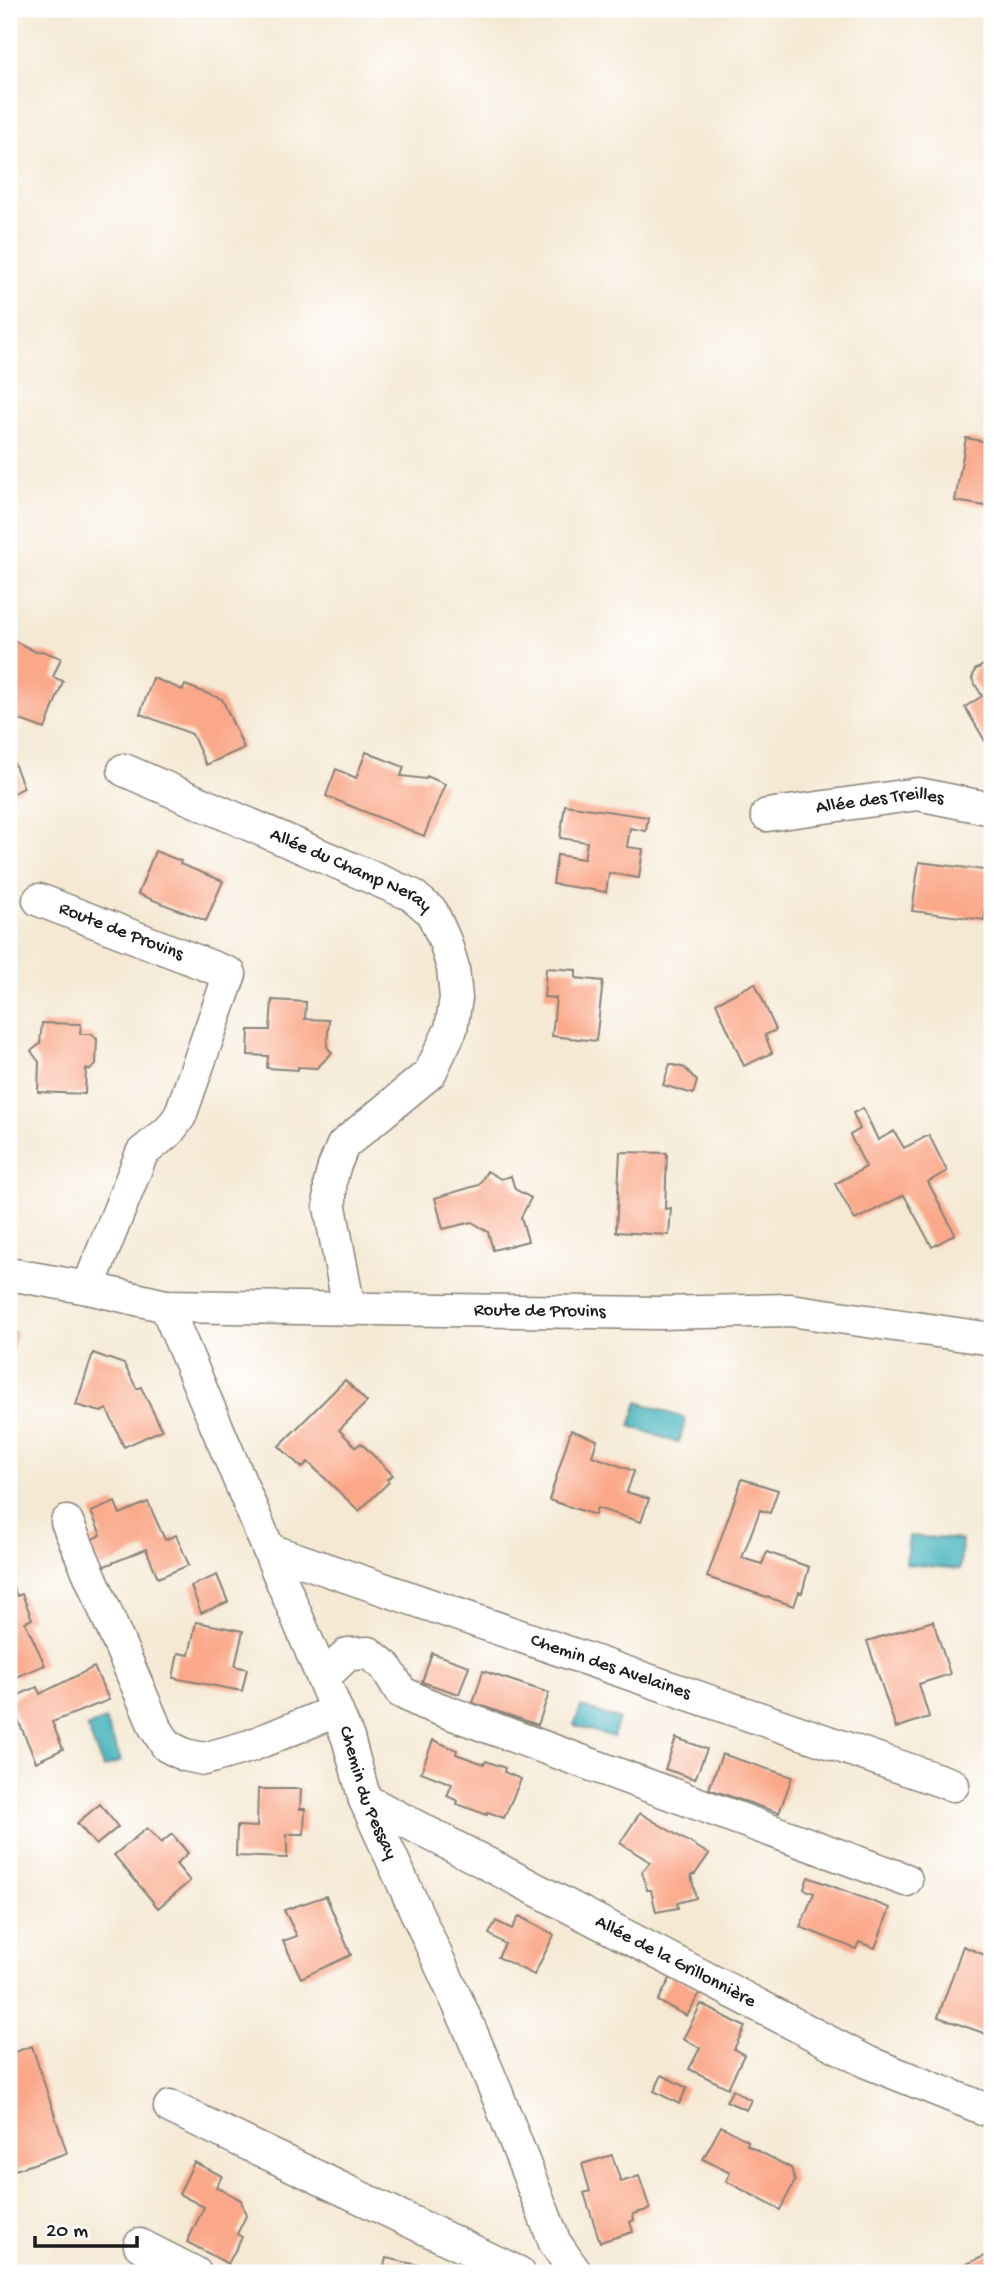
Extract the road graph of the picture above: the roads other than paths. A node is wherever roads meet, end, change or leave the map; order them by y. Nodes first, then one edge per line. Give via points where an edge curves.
1 (124, 770) dead end
2 (992, 809) edge
3 (767, 815) dead end
4 (39, 900) dead end
5 (9, 1274) edge
6 (88, 1288) junction
7 (166, 1306) junction
8 (349, 1308) junction
9 (992, 1339) edge
10 (67, 1522) dead end
11 (270, 1549) junction
12 (323, 1678) junction
13 (336, 1711) junction
14 (953, 1785) dead end
15 (365, 1800) junction
16 (906, 1880) dead end
17 (170, 2107) dead end
18 (992, 2112) edge
19 (140, 2245) dead end
20 (195, 2273) edge
21 (519, 2273) edge
22 (575, 2273) edge

1 - 8 street, Allée du Champ Neray via 412,895 432,912 445,941 456,998 451,1029 440,1055 430,1073 343,1145 330,1184
2 - 3 street, Allée des Treilles via 918,794
4 - 6 street, Route de Provins via 230,974 180,1116 142,1153
5 - 6 street, Route de Provins
6 - 7 street, Route de Provins
7 - 8 street, Route de Provins
7 - 11 street, Chemin du Pessay
8 - 9 street, Route de Provins via 657,1313 790,1310
10 - 13 street via 167,1746 204,1759 250,1746
11 - 12 street, Chemin du Pessay
11 - 14 street, Chemin des Avelaines
12 - 13 street, Chemin du Pessay
12 - 16 street via 348,1654 369,1653 386,1667 401,1692 423,1703
13 - 15 street, Chemin du Pessay
15 - 18 street, Allée de la Grillonnière via 867,2062
15 - 22 street, Chemin du Pessay via 498,2094 555,2243
17 - 21 street
19 - 20 street

